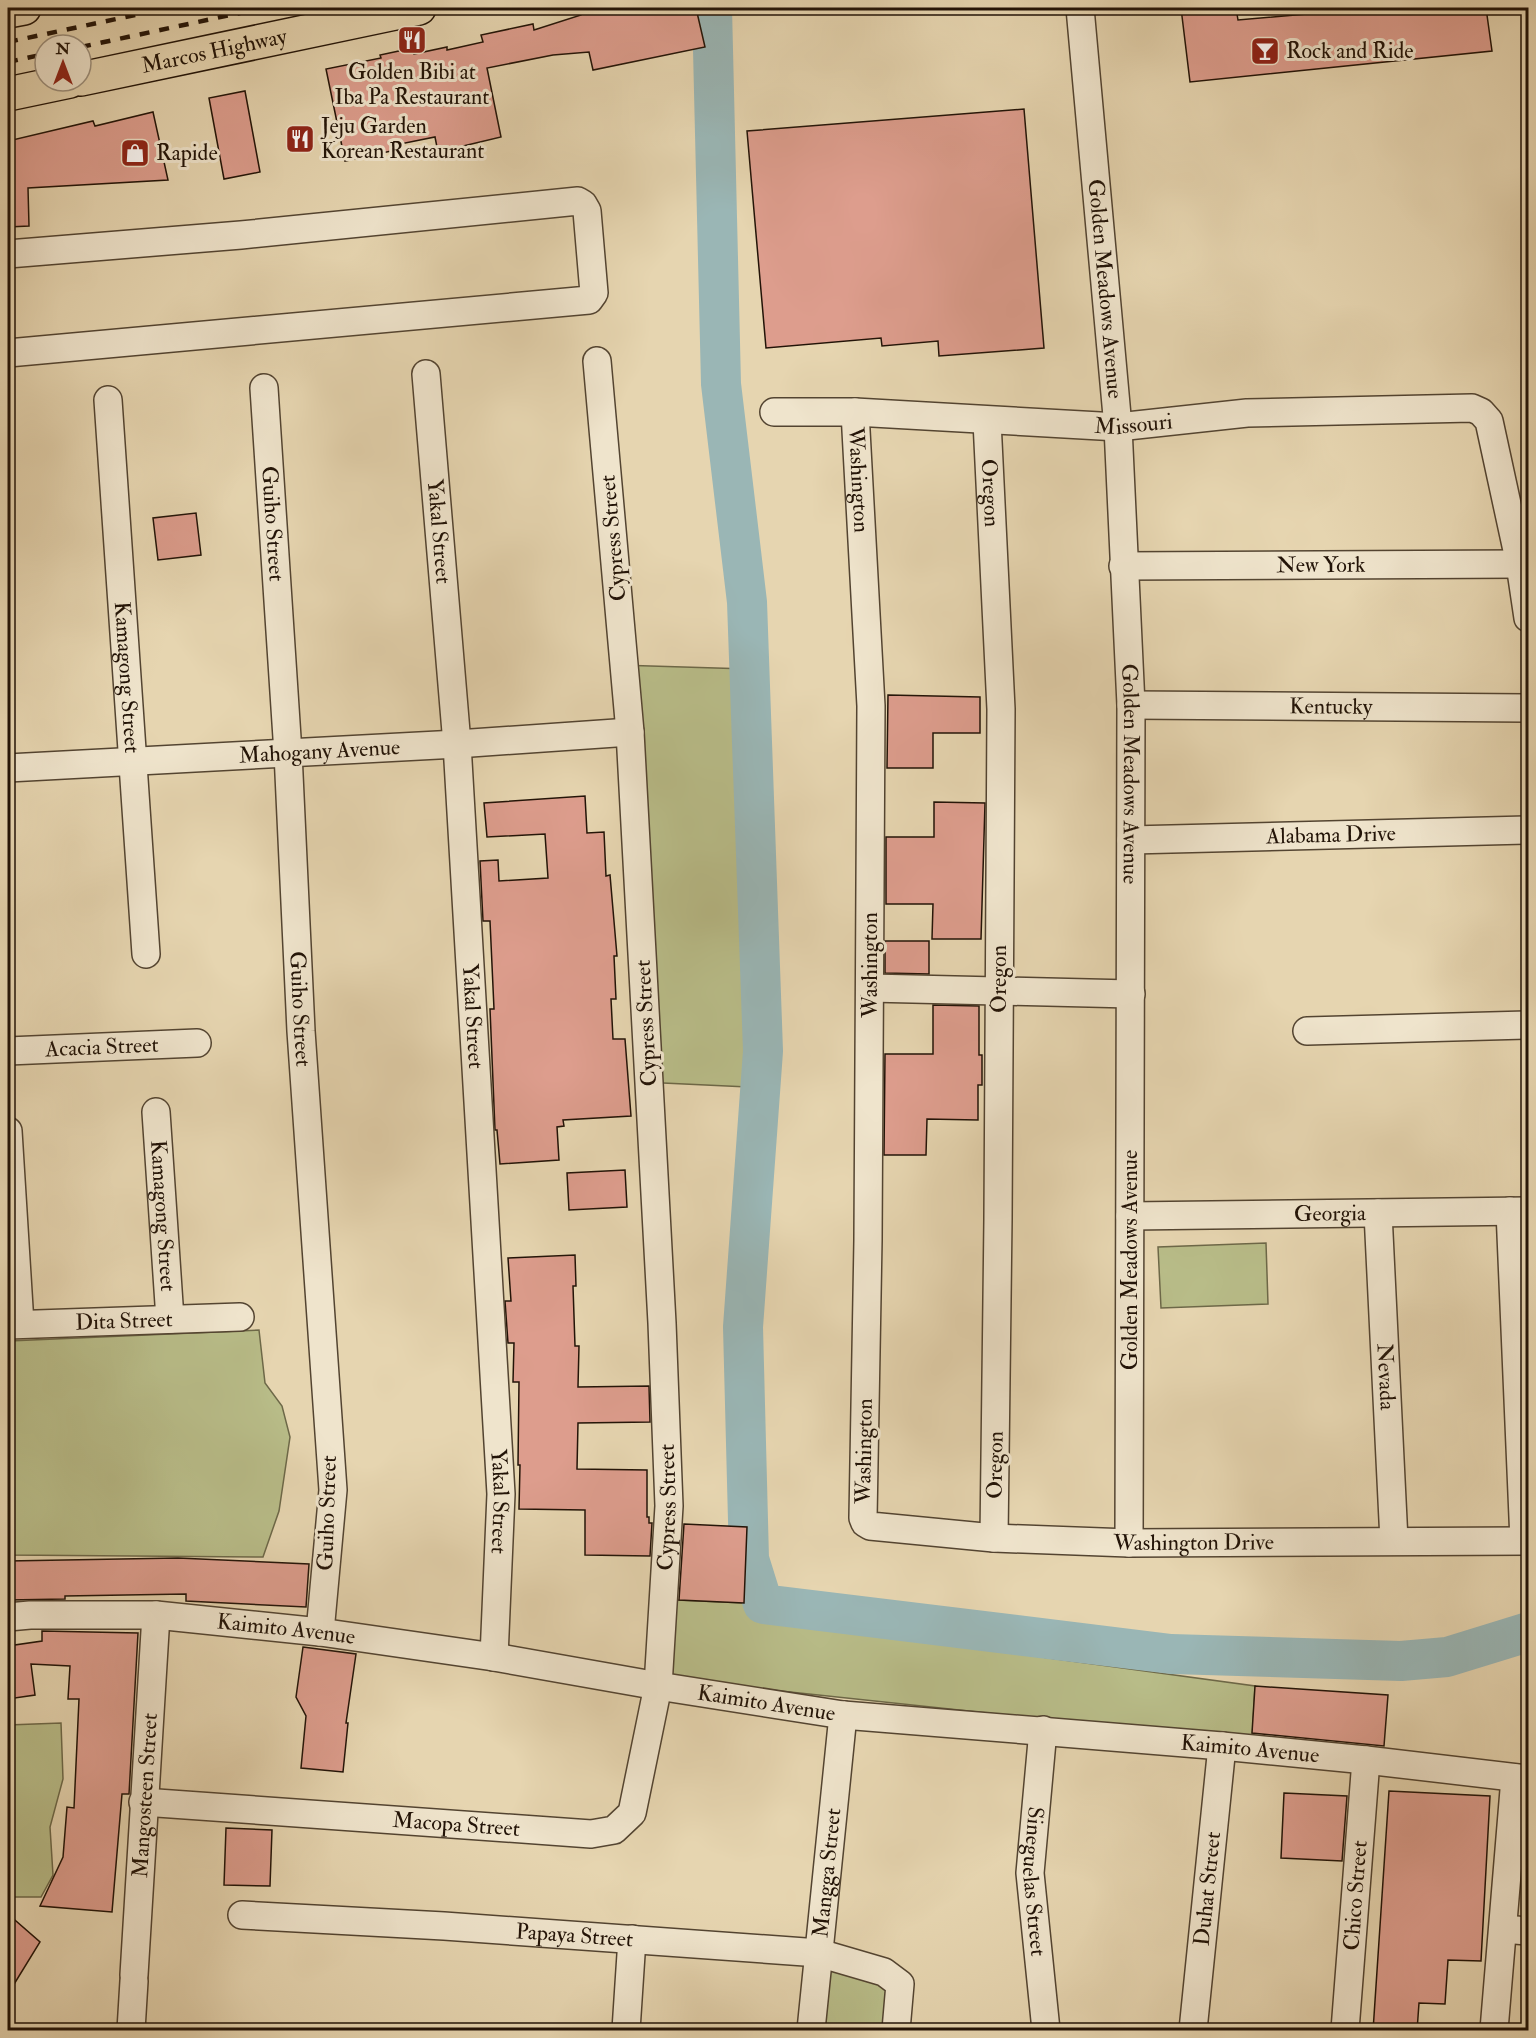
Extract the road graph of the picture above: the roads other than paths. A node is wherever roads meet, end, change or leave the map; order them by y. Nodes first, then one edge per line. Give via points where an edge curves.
1 (24, 8) edge
2 (419, 8) edge
3 (1080, 8) edge
4 (8, 11) edge
5 (93, 76) edge
6 (33, 89) edge
7 (8, 94) edge
8 (8, 254) edge
9 (8, 353) edge
10 (597, 360) dead end
11 (426, 375) dead end
12 (264, 388) dead end
13 (108, 400) dead end
14 (774, 412) dead end
15 (855, 412) junction
16 (987, 421) junction
17 (1118, 427) junction
18 (1520, 564) junction
19 (1123, 566) junction
20 (1528, 618) edge
21 (1131, 705) junction
22 (1528, 708) edge
23 (630, 732) junction
24 (457, 744) junction
25 (288, 753) junction
26 (132, 762) junction
27 (8, 768) edge
28 (1528, 830) edge
29 (1131, 840) junction
30 (146, 954) dead end
31 (870, 988) junction
32 (999, 991) junction
33 (1131, 994) junction
34 (1528, 1025) edge
35 (1307, 1031) dead end
36 (197, 1043) dead end
37 (8, 1051) edge
38 (156, 1112) dead end
39 (8, 1131) edge
40 (1519, 1211) edge
41 (1378, 1213) junction
42 (1130, 1216) junction
43 (240, 1317) dead end
44 (170, 1319) junction
45 (14, 1324) edge
46 (863, 1518) joint
47 (994, 1538) junction
48 (1394, 1541) junction
49 (1526, 1541) edge
50 (1128, 1543) junction
51 (156, 1615) junction
52 (8, 1617) edge
53 (320, 1632) junction
54 (494, 1657) junction
55 (658, 1686) junction
56 (843, 1716) junction
57 (1043, 1730) junction
58 (1222, 1746) junction
59 (1366, 1760) junction
60 (1522, 1778) edge
61 (144, 1802) junction
62 (242, 1915) dead end
63 (1516, 1930) edge
64 (632, 1940) junction
65 (819, 1953) junction
66 (131, 2031) edge
67 (626, 2031) edge
68 (812, 2031) edge
69 (896, 2031) edge
70 (1046, 2031) edge
71 (1193, 2031) edge
72 (1346, 2031) edge
73 (1494, 2031) edge

1 - 4 main road
2 - 5 main road, Marcos Highway
3 - 17 street, Golden Meadows Avenue
6 - 7 main road
8 - 9 street via 578,201 587,211 594,293 589,300
10 - 23 street, Cypress Street
11 - 24 street, Yakal Street
12 - 25 street, Guiho Street
13 - 26 street, Kamagong Street
14 - 15 street, Missouri
15 - 16 street, Missouri
15 - 31 street, Washington via 871,706
16 - 17 street, Missouri
16 - 32 street, Oregon via 1000,709
17 - 18 street, Missouri via 1247,413 1472,408 1489,421
17 - 19 street, Golden Meadows Avenue
18 - 19 street, New York
18 - 20 street
19 - 21 street, Golden Meadows Avenue
21 - 22 street, Kentucky
21 - 29 street, Golden Meadows Avenue
23 - 24 street, Mahogany Avenue
23 - 55 street, Cypress Street via 663,1323 669,1506
24 - 25 street, Mahogany Avenue
24 - 54 street, Yakal Street via 501,1494
25 - 26 street, Mahogany Avenue
25 - 53 street, Guiho Street via 301,1031 333,1490
26 - 27 street, Mahogany Avenue
26 - 30 street, Kamagong Street
28 - 29 street, Alabama Drive
29 - 33 street, Golden Meadows Avenue
31 - 32 street
31 - 46 street, Washington
32 - 33 street
32 - 47 street, Oregon
33 - 42 street, Golden Meadows Avenue
34 - 35 street
36 - 37 street, Acacia Street
38 - 44 street, Kamagong Street
39 - 45 street
40 - 41 street, Georgia
40 - 49 street
41 - 42 street, Georgia
41 - 48 street, Nevada
42 - 50 street, Golden Meadows Avenue
43 - 44 street, Dita Street
44 - 45 street, Dita Street
46 - 47 street, Washington Drive via 870,1526
47 - 50 street, Washington Drive
48 - 49 street, Washington Drive
48 - 50 street, Washington Drive
51 - 52 street, Kaimito Avenue
51 - 53 street, Kaimito Avenue
51 - 61 street, Mangosteen Street
53 - 54 street, Kaimito Avenue
54 - 55 street, Kaimito Avenue
55 - 56 street, Kaimito Avenue
55 - 61 street, Macopa Street via 632,1813 614,1830 591,1834
56 - 57 street, Kaimito Avenue
56 - 65 street, Mangga Street
57 - 58 street, Kaimito Avenue
57 - 70 street, Sineguelas Street via 1030,1873
58 - 59 street, Kaimito Avenue
58 - 71 street, Duhat Street
59 - 60 street, Kaimito Avenue
59 - 72 street, Chico Street
60 - 63 street
61 - 66 street, Mangosteen Street
62 - 64 street, Papaya Street
63 - 73 street
64 - 65 street, Papaya Street
64 - 67 street
65 - 68 street, Mangga Street
65 - 69 street, Papaya Street via 884,1972 900,1984

